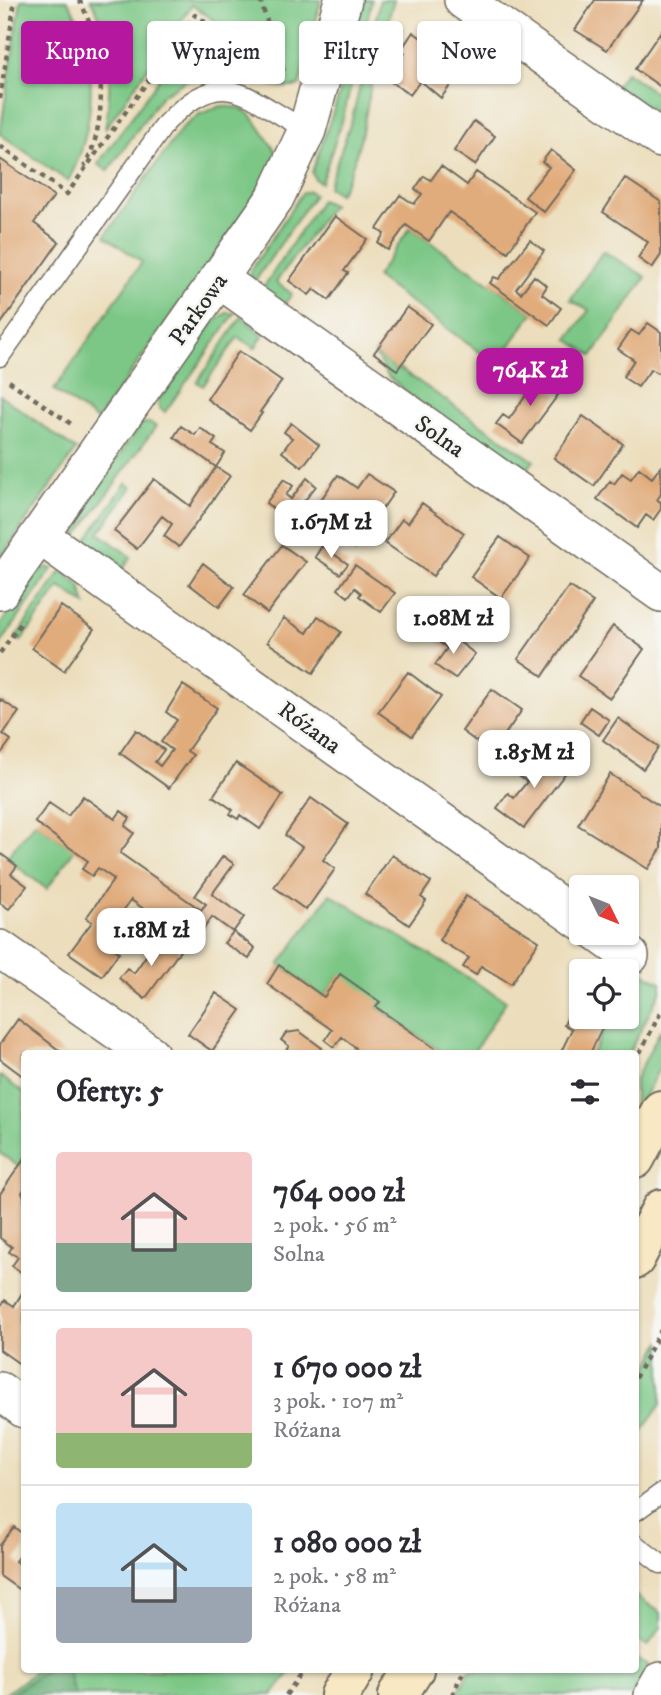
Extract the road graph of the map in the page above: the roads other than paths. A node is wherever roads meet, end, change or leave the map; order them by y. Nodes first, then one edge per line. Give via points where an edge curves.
1 (343, 0) edge
2 (463, 0) edge
3 (295, 123) junction
4 (661, 139) edge
5 (219, 279) junction
6 (0, 357) edge
7 (39, 535) junction
8 (0, 591) edge
9 (661, 593) edge
10 (569, 912) edge
11 (615, 945) edge
12 (0, 949) edge
13 (630, 956) dead end
14 (143, 1050) edge
15 (661, 1110) edge
16 (639, 1151) edge
17 (661, 1209) edge
18 (639, 1251) edge
19 (0, 1391) edge
20 (21, 1407) edge
21 (661, 1493) edge
22 (639, 1509) edge
23 (639, 1547) edge
24 (661, 1564) edge
25 (353, 1673) edge
26 (412, 1673) edge
27 (426, 1673) edge
28 (661, 1681) edge
29 (340, 1695) edge
30 (398, 1695) edge
31 (416, 1695) edge
32 (653, 1695) edge

1 - 3 street, Parkowa
2 - 4 street
3 - 5 street, Parkowa via 275,198
3 - 6 lane via 253,97 225,89 189,102 166,123
5 - 7 street, Parkowa
5 - 9 street, Solna
7 - 8 street, Parkowa
7 - 10 street, Różana
11 - 13 street
12 - 14 street
15 - 16 main road
17 - 18 main road
19 - 20 street
21 - 22 lane
23 - 24 lane
25 - 29 main road
26 - 30 main road
27 - 31 main road
28 - 32 street

